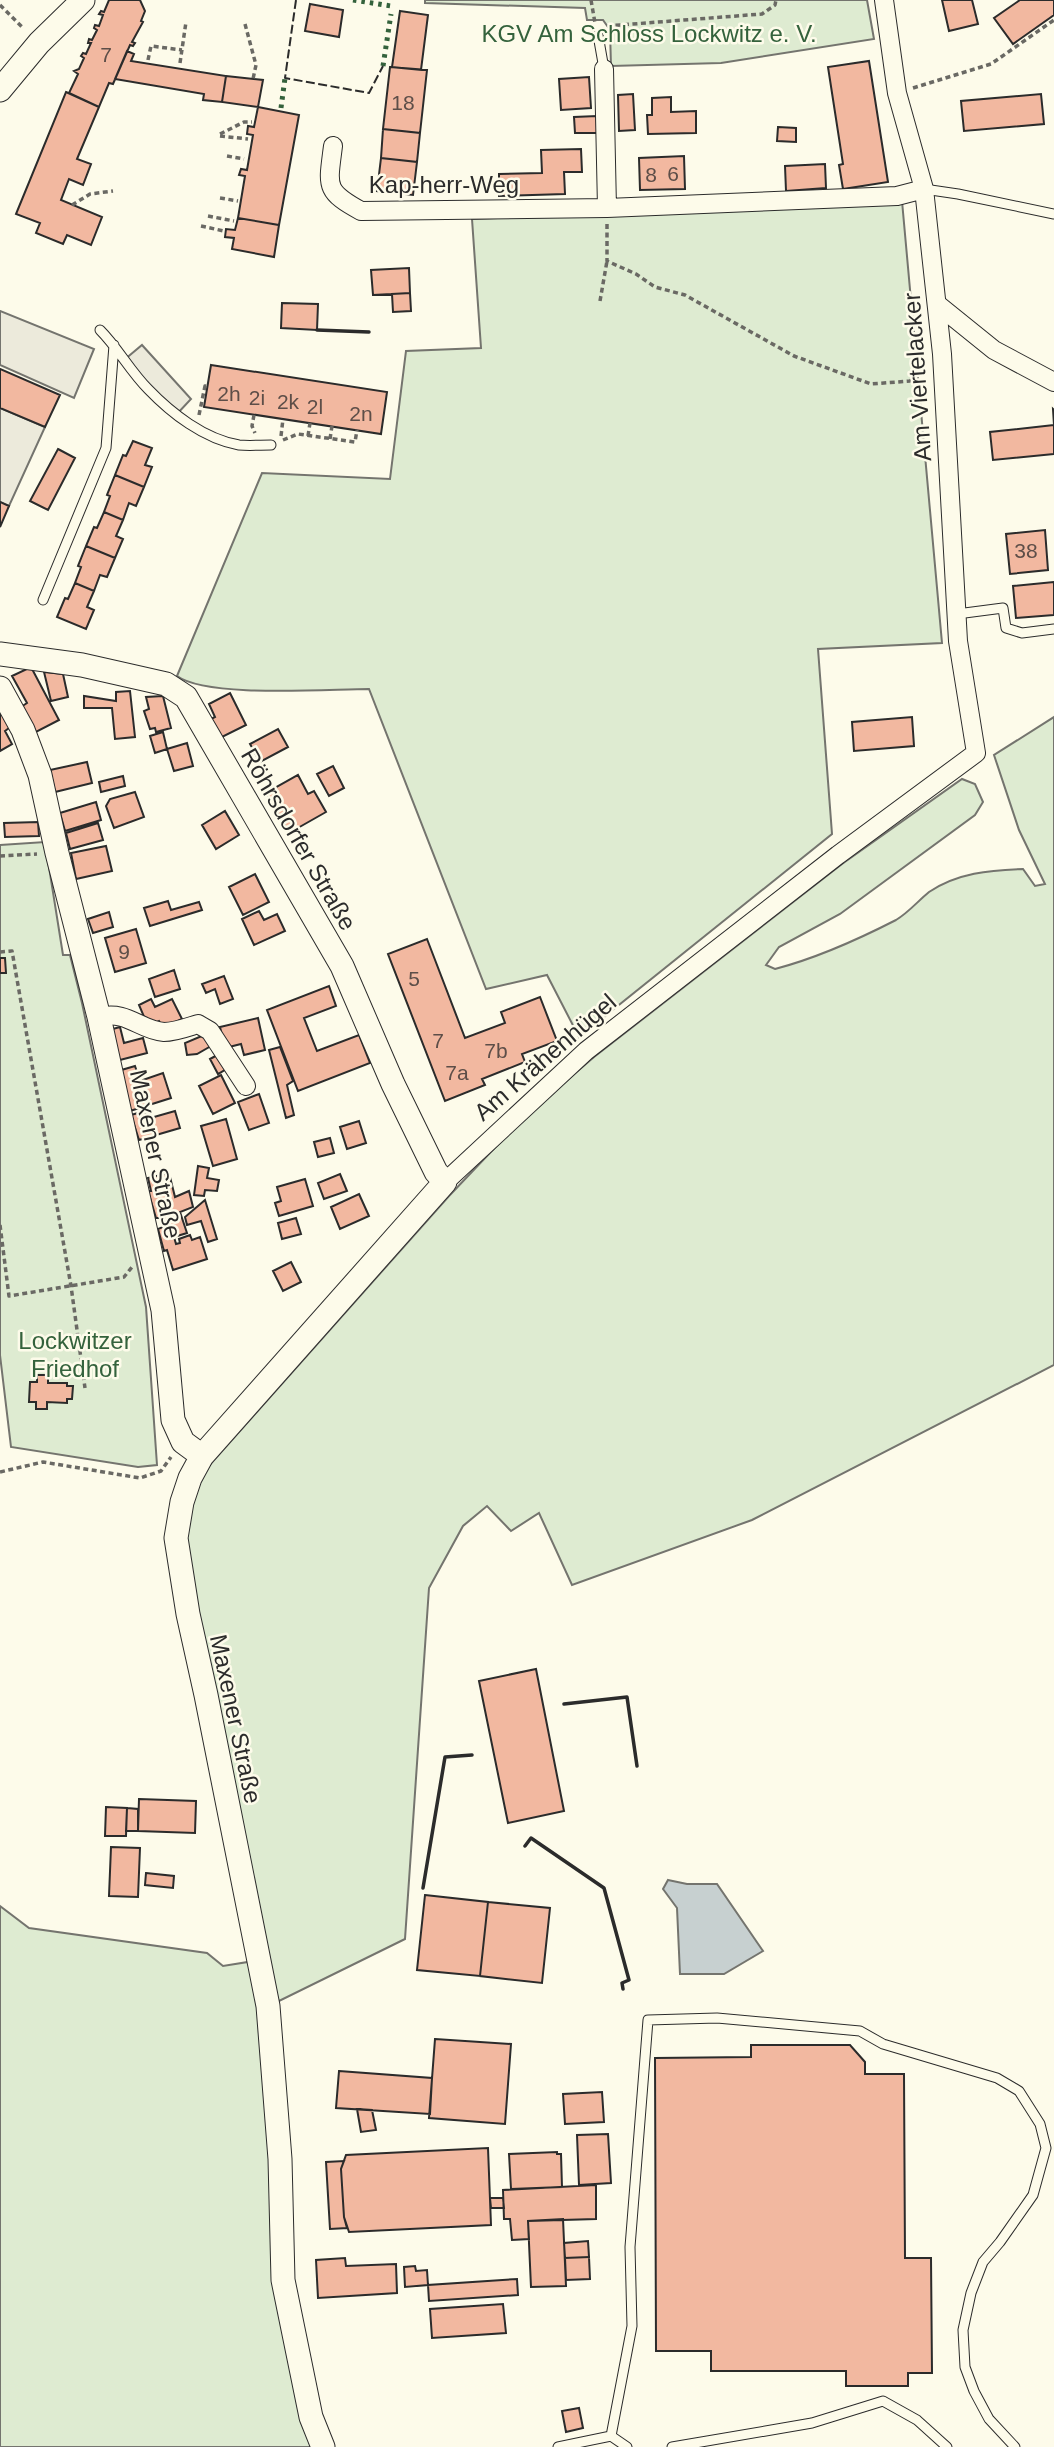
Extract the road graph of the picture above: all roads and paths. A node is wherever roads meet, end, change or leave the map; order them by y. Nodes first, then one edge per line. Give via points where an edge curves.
1 (83, 0) edge
2 (591, 0) edge
3 (776, 0) edge
4 (884, 0) edge
5 (0, 5) edge
6 (1054, 20) edge
7 (186, 22) dead end
8 (245, 24) dead end
9 (598, 35) junction
10 (39, 43) junction
11 (182, 50) junction
12 (148, 60) dead end
13 (180, 63) dead end
14 (604, 69) joint
15 (253, 79) dead end
16 (0, 90) edge
17 (897, 93) junction
18 (252, 122) dead end
19 (248, 139) dead end
20 (333, 146) dead end
21 (228, 156) dead end
22 (244, 159) dead end
23 (924, 189) junction
24 (113, 191) dead end
25 (220, 198) dead end
26 (238, 201) dead end
27 (72, 205) dead end
28 (607, 208) junction
29 (1054, 214) edge
30 (208, 216) dead end
31 (234, 222) dead end
32 (201, 226) dead end
33 (224, 231) dead end
34 (607, 261) junction
35 (600, 301) dead end
36 (937, 304) junction
37 (100, 330) dead end
38 (114, 345) junction
39 (942, 354) junction
40 (1054, 382) edge
41 (208, 387) dead end
42 (284, 419) dead end
43 (310, 423) dead end
44 (332, 426) dead end
45 (197, 427) junction
46 (357, 430) dead end
47 (308, 436) junction
48 (330, 439) junction
49 (271, 445) dead end
50 (43, 600) dead end
51 (957, 614) junction
52 (1054, 629) edge
53 (0, 654) edge
54 (0, 688) edge
55 (976, 753) joint
56 (57, 853) junction
57 (0, 856) edge
58 (0, 952) edge
59 (99, 1017) junction
60 (246, 1086) dead end
61 (445, 1182) junction
62 (0, 1225) edge
63 (152, 1258) junction
64 (71, 1286) junction
65 (85, 1388) dead end
66 (183, 1442) junction
67 (202, 1456) junction
68 (0, 1472) edge
69 (611, 2436) junction
70 (323, 2447) edge
71 (558, 2447) edge
72 (627, 2447) edge
73 (672, 2447) edge
74 (947, 2447) edge
75 (1015, 2447) edge

1 - 10 street
2 - 9 path
3 - 9 path via 762,14 612,25
4 - 17 street, Am Viertelacker
5 - 10 path
6 - 17 path via 991,64
7 - 11 path
8 - 15 path via 256,65
9 - 14 lane
10 - 16 street
11 - 12 path via 151,46
11 - 13 path
14 - 28 street
17 - 23 street, Am Viertelacker
18 - 19 path via 220,135
20 - 28 street, Kap-herr-Weg via 329,180 337,198 361,211
21 - 22 path
23 - 28 street, Kap-herr-Weg via 897,196
23 - 29 lane
23 - 36 street, Am Viertelacker
24 - 27 path via 90,194
25 - 26 path
28 - 34 path
30 - 31 path
32 - 33 path
34 - 35 path
34 - 39 path via 655,287 685,295 794,356 871,384 910,381
36 - 39 street, Am Viertelacker
36 - 40 street via 994,350
37 - 38 lane
38 - 45 lane via 147,388
38 - 50 lane via 106,448
39 - 51 street, Am Viertelacker
41 - 45 path
42 - 47 path via 280,442 298,434
43 - 47 path
44 - 48 path
45 - 49 lane via 238,444
46 - 48 path via 355,442
47 - 48 path
51 - 52 lane via 1003,608 1006,628 1022,633
51 - 55 street, Am Viertelacker
53 - 61 street, Röhrsdorfer Straße via 82,665 166,684 186,697 342,966 393,1084
54 - 56 street, Maxener Straße via 40,775
55 - 61 street, Am Krähenhügel via 586,1051
56 - 57 path
56 - 59 street, Maxener Straße
58 - 64 path via 12,951
59 - 60 street via 128,1017 165,1032 198,1024 210,1031
59 - 63 street, Maxener Straße
61 - 67 street, Am Krähenhügel
62 - 64 path via 9,1296
63 - 64 path via 136,1261 124,1277
63 - 66 street, Maxener Straße via 163,1310 173,1420
64 - 65 path
66 - 67 street
66 - 68 path via 162,1471 140,1478 43,1462
67 - 70 street, Maxener Straße via 182,1502 176,1538 268,2006 280,2160 283,2280 311,2417
69 - 71 lane
69 - 72 lane
69 - 75 lane via 632,2326 630,2247 648,2020 717,2018 860,2031 883,2044 997,2078 1020,2091 1031,2106 1046,2148 1040,2172 1033,2194 983,2262 963,2330 965,2367 974,2391 989,2419
73 - 74 lane via 812,2423 883,2401 916,2420

